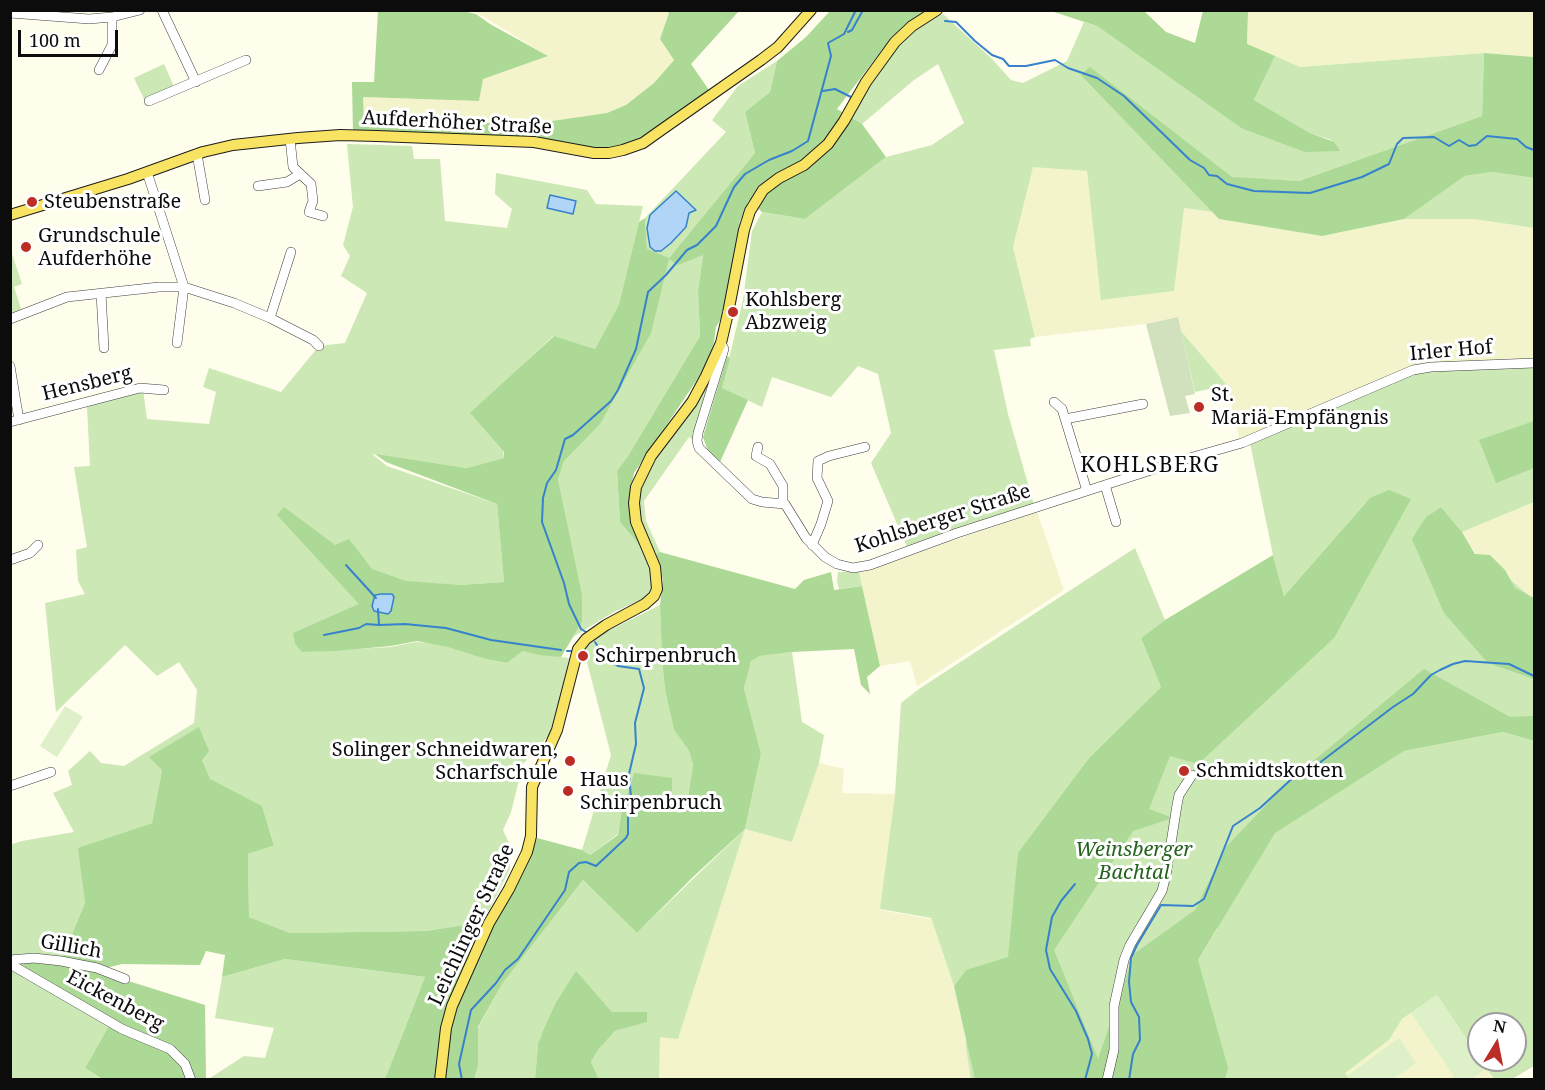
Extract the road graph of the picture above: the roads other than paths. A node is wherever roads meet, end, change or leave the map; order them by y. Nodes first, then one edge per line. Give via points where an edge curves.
1 (140, 10) edge
2 (162, 10) edge
3 (811, 10) edge
4 (937, 10) edge
5 (10, 13) edge
6 (112, 18) junction
7 (246, 60) dead end
8 (99, 70) dead end
9 (196, 82) junction
10 (149, 102) dead end
11 (290, 139) junction
12 (197, 154) junction
13 (147, 172) junction
14 (300, 174) junction
15 (258, 186) dead end
16 (206, 200) dead end
17 (10, 215) edge
18 (323, 216) dead end
19 (291, 252) dead end
20 (184, 286) junction
21 (101, 292) junction
22 (270, 318) junction
23 (10, 319) edge
24 (177, 343) dead end
25 (721, 343) junction
26 (319, 346) dead end
27 (104, 348) dead end
28 (1534, 363) edge
29 (10, 366) edge
30 (164, 390) dead end
31 (1054, 402) dead end
32 (1143, 404) dead end
33 (1065, 418) junction
34 (15, 421) edge
35 (1242, 444) joint
36 (758, 447) dead end
37 (865, 447) dead end
38 (1105, 485) junction
39 (1087, 491) junction
40 (783, 504) junction
41 (1116, 522) dead end
42 (38, 545) dead end
43 (812, 545) junction
44 (10, 560) edge
45 (51, 772) dead end
46 (1192, 775) dead end
47 (10, 786) edge
48 (10, 962) edge
49 (125, 979) dead end
50 (191, 1080) edge
51 (440, 1080) edge
52 (1107, 1080) edge

1 - 6 street
2 - 9 street
3 - 11 main road, Aufderhöher Straße via 769,53 650,138 623,150 594,153 534,142 377,135
4 - 25 main road, Leichlinger Straße via 895,42 828,144 804,165 770,184 754,202 744,230
5 - 6 street
6 - 8 street via 112,45
7 - 9 street
9 - 10 street
11 - 12 main road, Aufderhöher Straße
11 - 14 street via 292,165
12 - 13 main road, Aufderhöher Straße
12 - 16 street
13 - 17 main road, Aufderhöher Straße
13 - 20 street
14 - 15 street via 287,182
14 - 18 street via 311,184 313,201 309,212
19 - 22 street
20 - 21 street
20 - 22 street
20 - 24 street
21 - 23 street via 67,297
21 - 27 street
22 - 26 street
25 - 40 street via 724,349 697,444 752,499
25 - 51 main road, Leichlinger Straße via 692,402 651,456 636,487 636,522 655,567 657,589 645,604 585,639 578,649 557,730 532,788 527,852 452,1005
28 - 35 street, Irler Hof via 1413,370
29 - 34 street
30 - 34 street, Hensberg via 140,388
31 - 33 street
32 - 33 street
33 - 39 street
35 - 38 street, Kohlsberger Straße
36 - 40 street via 756,456 770,464 781,483
37 - 43 street via 817,463 817,478 828,501
38 - 39 street, Kohlsberger Straße
38 - 41 street
39 - 43 street, Kohlsberger Straße via 860,567 832,562
40 - 43 street, Kohlsberger Straße
42 - 44 street via 30,553
45 - 47 street
46 - 52 street via 1179,795 1162,891 1125,956 1114,1006 1114,1050
48 - 49 street, Gillich via 34,958 61,960
48 - 50 street, Eickenberg via 122,1029 170,1049 184,1064

